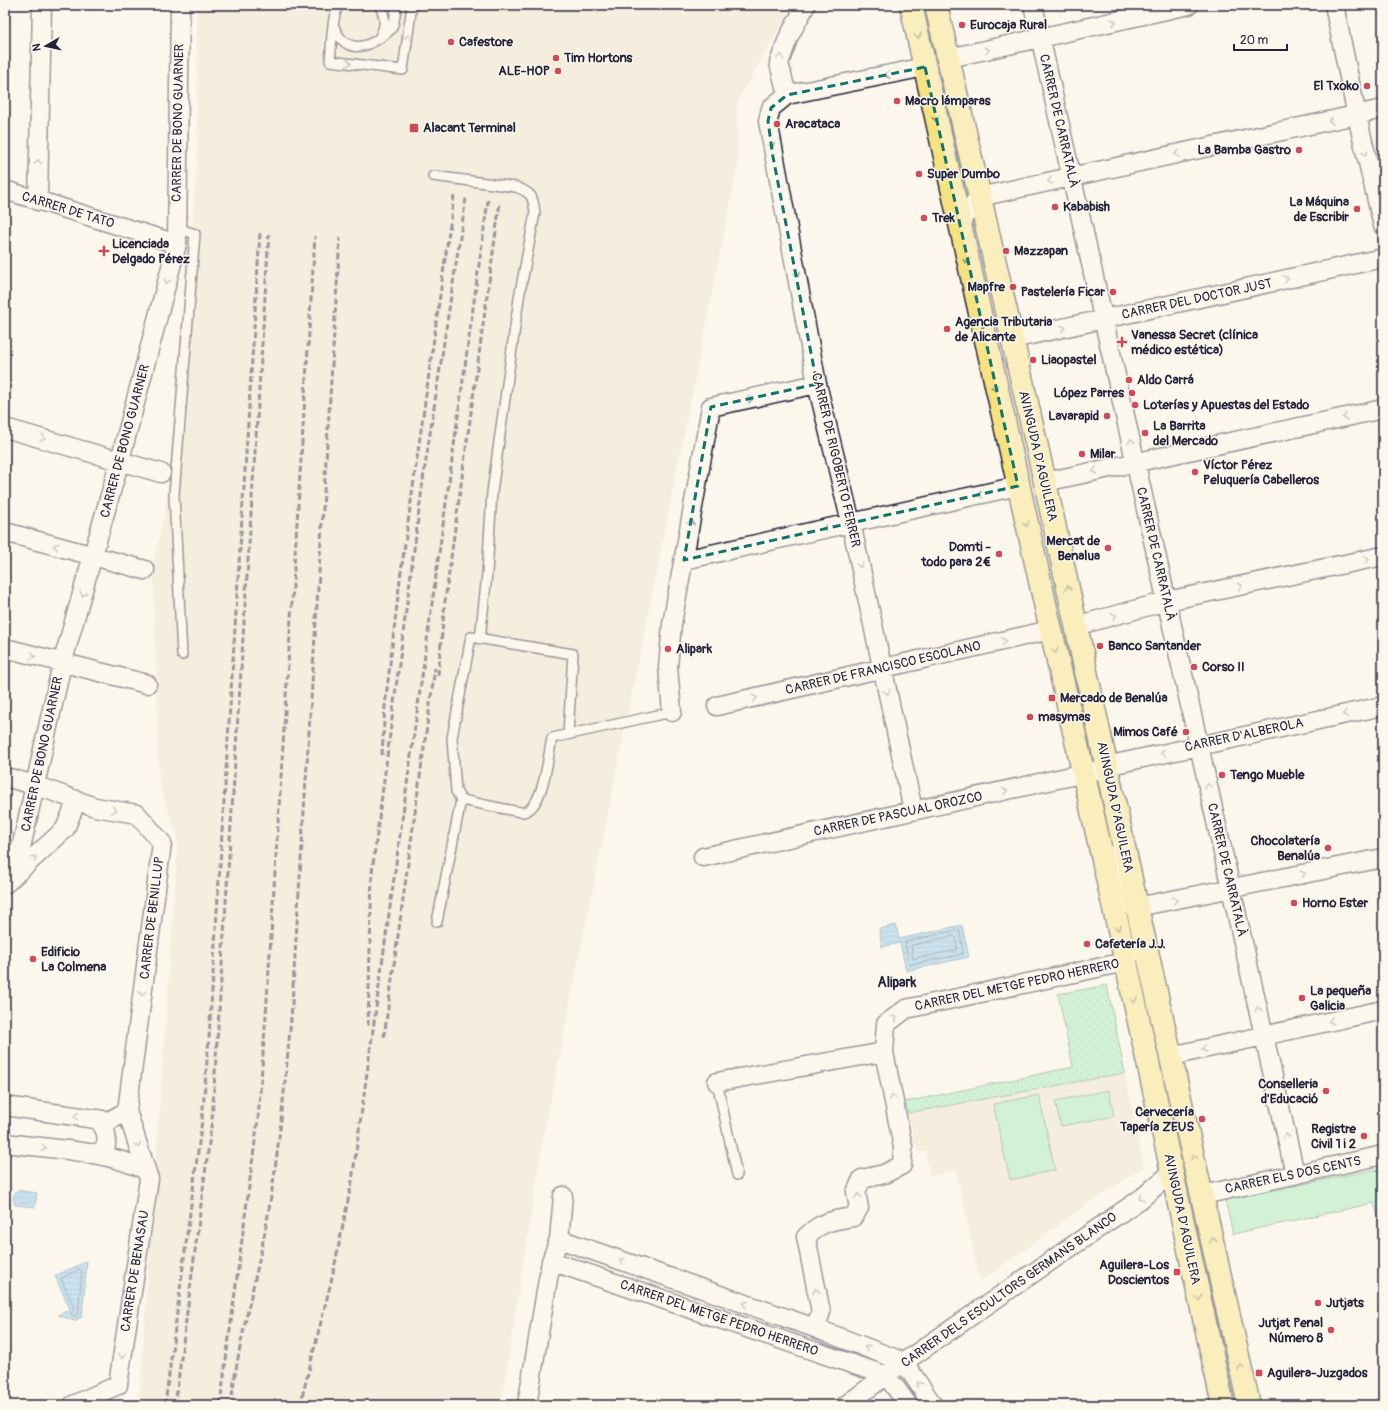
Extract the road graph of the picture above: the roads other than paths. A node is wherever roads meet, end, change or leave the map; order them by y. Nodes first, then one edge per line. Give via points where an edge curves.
1 (42, 5) edge
2 (180, 5) edge
3 (339, 5) edge
4 (379, 5) edge
5 (397, 5) edge
6 (412, 5) edge
7 (806, 5) edge
8 (911, 5) edge
9 (936, 5) edge
10 (1033, 5) edge
11 (1189, 5) edge
12 (1334, 5) edge
13 (334, 28) junction
14 (1040, 38) junction
15 (378, 39) junction
16 (949, 58) junction
17 (925, 67) junction
18 (787, 95) junction
19 (1383, 109) edge
20 (1357, 116) junction
21 (432, 176) dead end
22 (1071, 176) junction
23 (5, 190) edge
24 (979, 197) junction
25 (38, 201) junction
26 (959, 223) junction
27 (1383, 226) edge
28 (177, 236) junction
29 (1383, 258) edge
30 (1103, 319) junction
31 (1012, 339) junction
32 (817, 384) junction
33 (1383, 409) edge
34 (5, 428) edge
35 (120, 460) junction
36 (1135, 462) junction
37 (161, 473) dead end
38 (1044, 482) junction
39 (1018, 486) junction
40 (851, 523) junction
41 (5, 532) edge
42 (94, 556) junction
43 (1383, 556) edge
44 (684, 560) junction
45 (145, 570) dead end
46 (1167, 602) junction
47 (1076, 626) junction
48 (1050, 630) junction
49 (480, 639) junction
50 (5, 648) edge
51 (182, 655) dead end
52 (62, 664) junction
53 (882, 668) junction
54 (147, 684) dead end
55 (717, 706) dead end
56 (1383, 706) edge
57 (672, 712) joint
58 (568, 734) junction
59 (1199, 745) junction
60 (1094, 770) junction
61 (5, 777) edge
62 (35, 785) junction
63 (77, 800) junction
64 (461, 800) junction
65 (912, 810) junction
66 (703, 857) dead end
67 (1383, 858) edge
68 (5, 863) edge
69 (5, 884) edge
70 (1231, 889) junction
71 (1137, 907) junction
72 (437, 922) dead end
73 (1144, 935) junction
74 (1125, 962) junction
75 (1383, 1010) edge
76 (1264, 1035) junction
77 (884, 1052) junction
78 (1171, 1056) junction
79 (717, 1082) joint
80 (5, 1106) edge
81 (127, 1111) junction
82 (98, 1119) junction
83 (5, 1143) edge
84 (89, 1154) junction
85 (1383, 1155) edge
86 (146, 1170) junction
87 (1172, 1173) junction
88 (1295, 1174) junction
89 (737, 1175) dead end
90 (1203, 1195) junction
91 (563, 1196) dead end
92 (559, 1239) junction
93 (551, 1261) junction
94 (815, 1328) junction
95 (904, 1362) junction
96 (887, 1376) junction
97 (73, 1405) edge
98 (527, 1405) edge
99 (846, 1405) edge
100 (908, 1405) edge
101 (933, 1405) edge
102 (1223, 1405) edge
103 (1249, 1405) edge

25 -> 1 street
2 - 28 street, CARRER DE BONO GUARNER
3 - 13 lane via 335,11
4 - 15 lane via 385,23
5 - 15 lane via 391,30
13 -> 6 lane via 330,61 404,70
18 -> 7 street via 779,63 789,36
8 -> 17 main road, AVINGUDA D'AGUILERA
9 - 16 main road, AVINGUDA D'AGUILERA
10 - 14 street, CARRER DE CARRATALÀ
14 -> 11 street
12 - 20 street
13 - 15 lane via 344,43 357,47 366,46
16 -> 14 street
14 - 22 street, CARRER DE CARRATALÀ
16 - 24 main road, AVINGUDA D'AGUILERA
17 -> 18 street
17 -> 26 main road, AVINGUDA D'AGUILERA
18 -> 32 street, CARRER DE RIGOBERTO FERRER via 771,108 768,121
19 - 20 street
20 -> 22 street
20 -> 27 street
21 - 49 lane via 516,187 531,195 535,213 519,298 492,492
22 -> 24 street
22 - 30 street, CARRER DE CARRATALÀ
23 - 25 street, CARRER DE TATO
24 - 26 street
24 - 31 main road, AVINGUDA D'AGUILERA
25 - 28 street, CARRER DE TATO
26 -> 39 main road, AVINGUDA D'AGUILERA
28 -> 35 street, CARRER DE BONO GUARNER
28 - 51 lane via 195,234 174,495
30 -> 29 street, CARRER DEL DOCTOR JUST
31 -> 30 street, CARRER DEL DOCTOR JUST
36 -> 30 street, CARRER DE CARRATALÀ
31 - 38 main road, AVINGUDA D'AGUILERA
32 - 40 street, CARRER DE RIGOBERTO FERRER
44 -> 32 street via 712,407
33 -> 36 street
34 -> 35 street
35 - 37 street
35 - 42 street, CARRER DE BONO GUARNER
36 -> 38 street
36 - 46 street, CARRER DE CARRATALÀ
47 -> 38 main road, AVINGUDA D'AGUILERA
39 -> 40 street
39 -> 48 main road, AVINGUDA D'AGUILERA
40 -> 44 street
40 -> 53 street, CARRER DE RIGOBERTO FERRER
42 -> 41 street
42 - 45 street
42 -> 52 street, CARRER DE BONO GUARNER
46 -> 43 street
44 - 57 street via 672,624 668,667
47 -> 46 street
46 - 59 street, CARRER DE CARRATALÀ
47 - 60 main road, AVINGUDA D'AGUILERA
53 -> 48 street, CARRER DE FRANCISCO ESCOLANO
48 -> 60 main road, AVINGUDA D'AGUILERA via 1062,681
49 - 58 lane via 573,654
49 - 64 lane via 471,637 452,738 456,791
50 -> 52 street
52 - 54 street
52 - 62 street, CARRER DE BONO GUARNER
55 -> 53 street, CARRER DE FRANCISCO ESCOLANO
53 -> 65 street, CARRER DE RIGOBERTO FERRER
56 -> 59 street, CARRER D'ALBEROLA
57 - 58 lane
58 - 64 lane via 552,738 539,796 533,808 523,813
59 -> 60 street, CARRER D'ALBEROLA
70 -> 59 street, CARRER DE CARRATALÀ
65 -> 60 street, CARRER DE PASCUAL OROZCO
60 - 71 main road, AVINGUDA D'AGUILERA
60 -> 74 main road, AVINGUDA D'AGUILERA
61 - 62 street, CARRER DE BENILLUP
62 - 63 street, CARRER DE BENILLUP
62 - 68 street, CARRER DE BONO GUARNER via 21,848
69 -> 63 street, CARRER DE BONO GUARNER via 65,829
63 -> 81 street, CARRER DE BENILLUP via 95,807 137,814 162,843
64 - 72 lane
65 - 66 street, CARRER DE PASCUAL OROZCO
70 -> 67 street
71 -> 70 street
76 -> 70 street, CARRER DE CARRATALÀ
71 - 73 main road, AVINGUDA D'AGUILERA
73 - 74 street, CARRER DEL METGE PEDRO HERRERO
73 - 78 main road, AVINGUDA D'AGUILERA
77 -> 74 street, CARRER DEL METGE PEDRO HERRERO via 886,1024 906,1009
74 -> 87 main road, AVINGUDA D'AGUILERA
75 -> 76 street
76 -> 78 street
88 -> 76 street, CARRER DE CARRATALÀ
77 - 79 street
94 -> 77 street, CARRER DEL METGE PEDRO HERRERO via 820,1312 806,1237 815,1227 832,1220 853,1217 859,1208 856,1192 862,1179 884,1174 902,1165 903,1147
90 -> 78 main road, AVINGUDA D'AGUILERA
79 - 89 lane
82 -> 80 street
81 - 82 street via 109,1121
81 -> 86 street, CARRER DE BENASAU
82 - 84 street via 107,1131 105,1151
83 -> 84 street
84 - 86 street
85 - 88 street, CARRER ELS DOS CENTS
86 -> 97 street, CARRER DE BENASAU via 149,1179 118,1385
87 -> 95 street, CARRER DELS ESCULTORS GERMANS BLANCO via 1142,1198
87 -> 102 main road, AVINGUDA D'AGUILERA
88 - 90 street, CARRER ELS DOS CENTS
103 -> 90 main road, AVINGUDA D'AGUILERA
91 - 92 street
92 - 93 street
94 -> 92 street, CARRER DEL METGE PEDRO HERRERO
93 - 96 street, CARRER DEL METGE PEDRO HERRERO
93 - 98 street
95 -> 94 street, CARRER DEL METGE PEDRO HERRERO
95 - 96 street, CARRER DELS ESCULTORS GERMANS BLANCO
101 -> 95 street
96 - 99 street, CARRER DELS ESCULTORS GERMANS BLANCO
96 - 100 street

